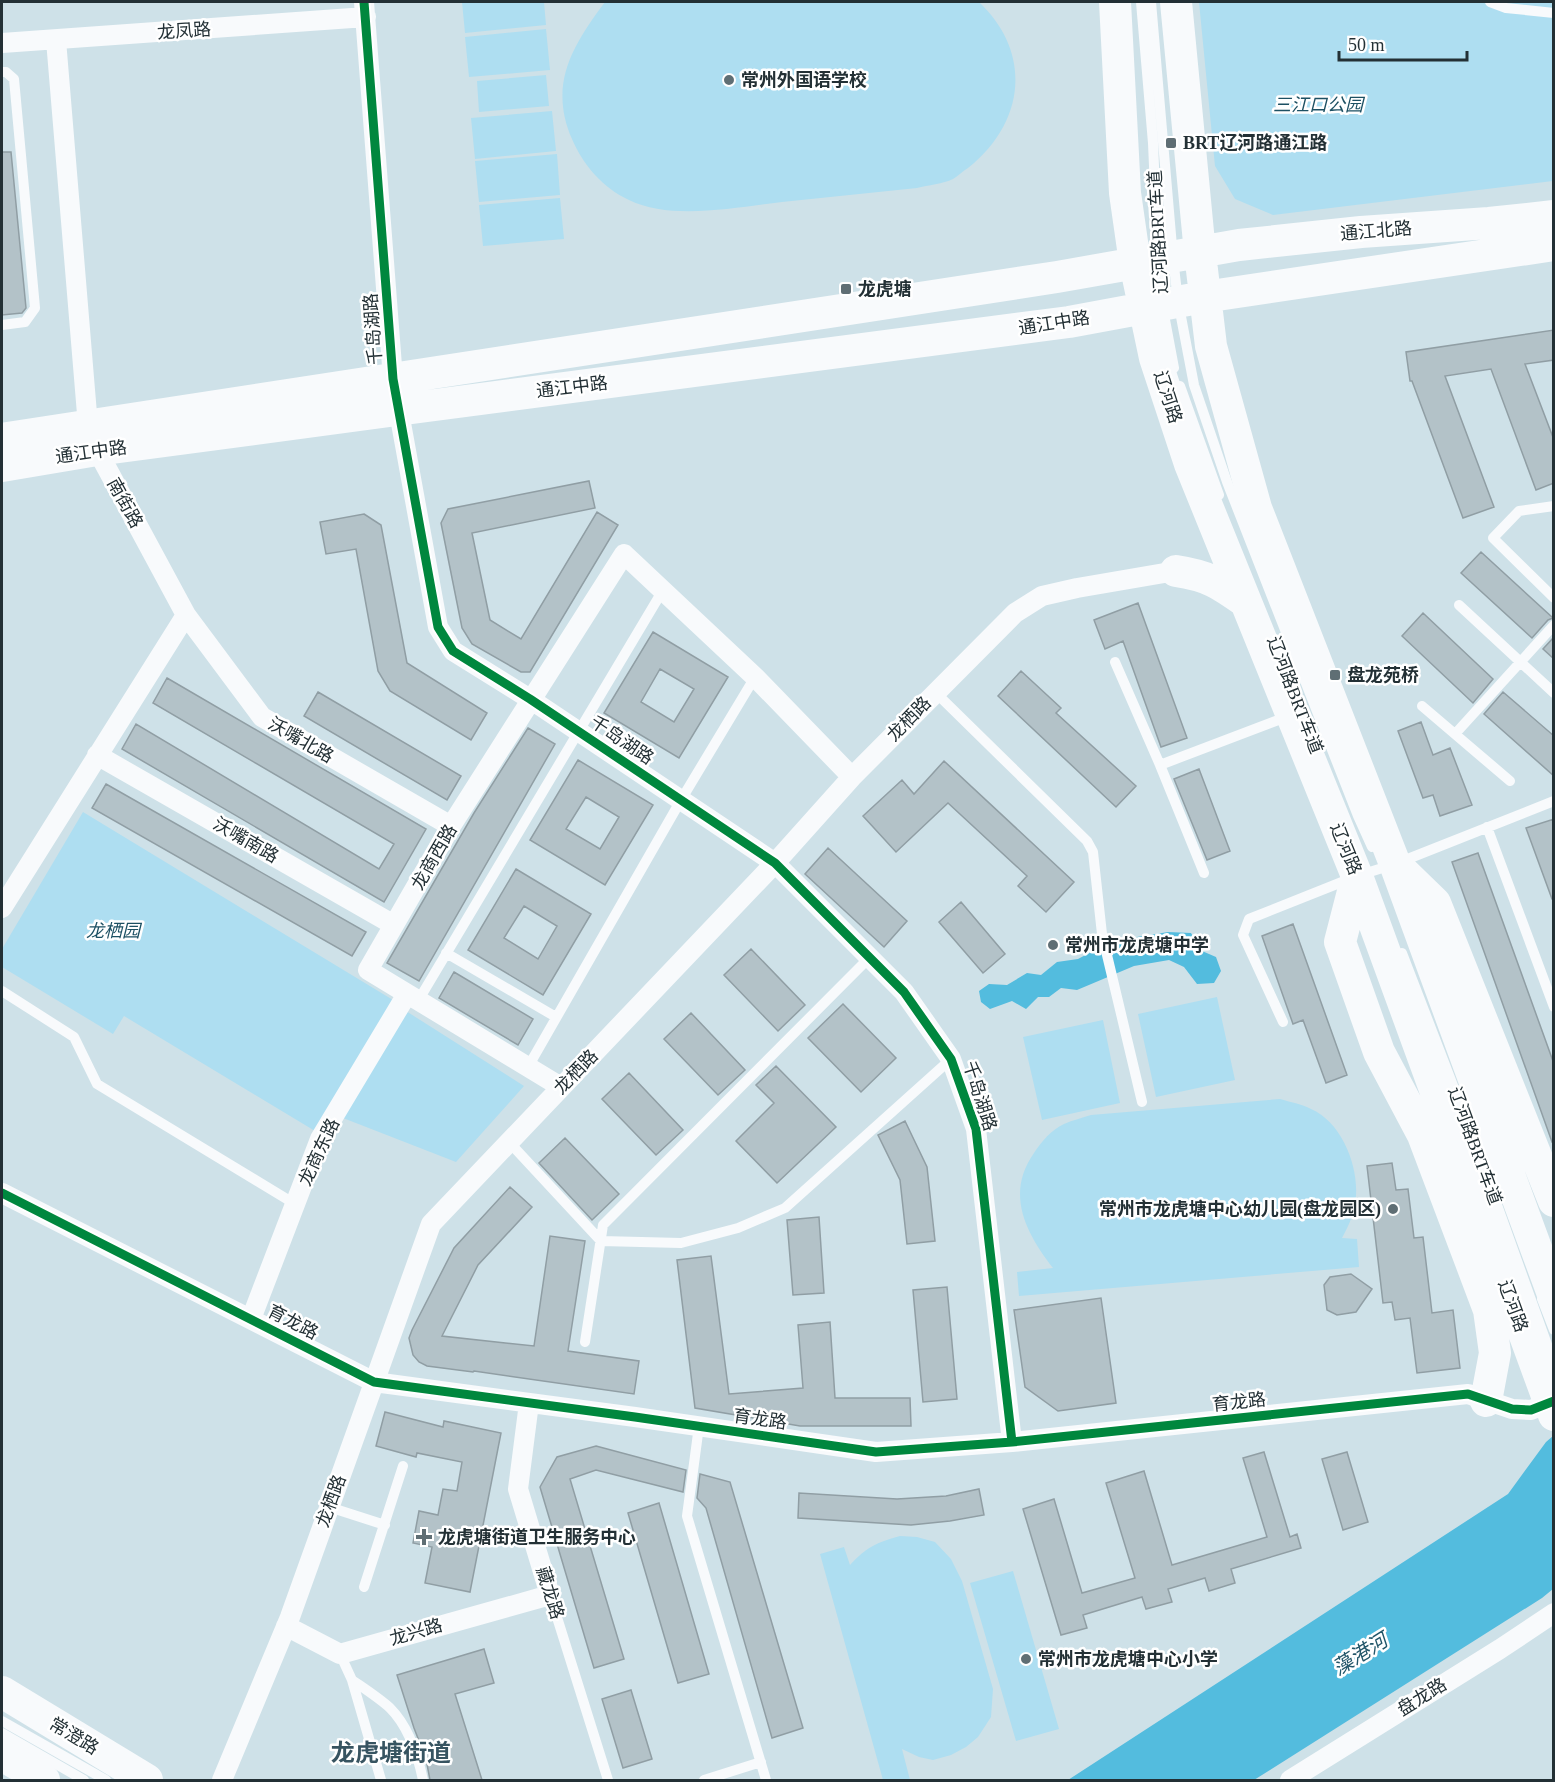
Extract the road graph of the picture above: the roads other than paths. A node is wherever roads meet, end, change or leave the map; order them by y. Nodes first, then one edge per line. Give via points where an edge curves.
1 (1115, 2) edge
2 (1141, 2) edge
3 (1151, 2) edge
4 (1176, 2) edge
5 (1490, 2) edge
6 (365, 10) edge
7 (1554, 13) edge
8 (56, 40) junction
9 (2, 43) edge
10 (2, 72) edge
11 (1554, 216) edge
12 (1554, 245) edge
13 (1166, 258) junction
14 (1172, 302) junction
15 (2, 325) edge
16 (393, 379) junction
17 (397, 410) junction
18 (92, 438) junction
19 (2, 440) edge
20 (2, 466) edge
21 (1554, 506) edge
22 (1218, 513) junction
23 (1176, 572) junction
24 (663, 590) junction
25 (1554, 598) edge
26 (1246, 602) junction
27 (1460, 605) dead end
28 (186, 615) junction
29 (1554, 625) edge
30 (1115, 662) dead end
31 (1520, 662) junction
32 (1283, 663) dead end
33 (755, 677) junction
34 (935, 692) junction
35 (1554, 693) edge
36 (531, 699) junction
37 (1422, 706) dead end
38 (1292, 715) junction
39 (578, 730) junction
40 (1455, 734) junction
41 (97, 755) junction
42 (1160, 765) junction
43 (852, 777) junction
44 (1510, 781) dead end
45 (681, 800) junction
46 (1554, 801) edge
47 (451, 826) junction
48 (1487, 827) junction
49 (775, 863) junction
50 (1204, 873) dead end
51 (1379, 877) junction
52 (2, 908) edge
53 (394, 925) junction
54 (1396, 939) dead end
55 (447, 952) junction
56 (869, 958) junction
57 (2, 991) edge
58 (412, 997) junction
59 (1554, 1007) edge
60 (556, 1017) junction
61 (1283, 1022) dead end
62 (951, 1059) junction
63 (528, 1067) junction
64 (561, 1087) junction
65 (1142, 1102) dead end
66 (509, 1142) junction
67 (2, 1193) edge
68 (1554, 1201) edge
69 (295, 1204) junction
70 (601, 1241) junction
71 (1554, 1297) edge
72 (251, 1319) junction
73 (1554, 1330) edge
74 (585, 1342) dead end
75 (374, 1382) junction
76 (1552, 1393) edge
77 (1486, 1401) junction
78 (529, 1403) junction
79 (699, 1426) junction
80 (1012, 1442) junction
81 (403, 1466) dead end
82 (329, 1507) junction
83 (385, 1525) junction
84 (364, 1587) dead end
85 (550, 1594) junction
86 (1554, 1613) edge
87 (286, 1626) junction
88 (340, 1654) junction
89 (352, 1680) junction
90 (2, 1692) edge
91 (2, 1721) edge
92 (2, 1733) edge
93 (2, 1755) edge
94 (761, 1762) junction
95 (44, 1780) edge
96 (84, 1780) edge
97 (106, 1780) edge
98 (147, 1780) edge
99 (222, 1780) edge
100 (381, 1780) edge
101 (423, 1780) edge
102 (608, 1780) edge
103 (705, 1780) edge
104 (766, 1780) edge
105 (1290, 1780) edge

1 - 13 main road via 1125,194
2 - 13 lane, 辽河路BRT车道
3 - 13 lane, 辽河路BRT车道
4 - 13 main road
5 - 7 lane via 1506,8
6 - 8 street, 龙凤路
6 - 16 street, 千岛湖路
8 - 9 street, 龙凤路
8 - 18 street, 南街路
10 - 15 lane via 14,79 35,308 26,322
11 - 13 main road, 通江北路 via 1239,245
12 - 14 main road, 通江北路
13 - 14 main road
13 - 14 main road
13 - 16 main road, 通江中路
14 - 17 main road, 通江中路 via 1069,322
14 - 22 main road, 辽河路 via 1155,358 1190,464
14 - 51 main road, 辽河路 via 1211,346 1256,508
16 - 17 street, 千岛湖路
16 - 18 main road, 通江中路
17 - 18 main road, 通江中路
17 - 36 street, 千岛湖路 via 438,627 453,651
18 - 19 main road, 通江中路
18 - 20 main road, 通江中路
18 - 28 street, 南街路
21 - 25 lane via 1519,511 1493,538
22 - 23 main road via 1208,546 1197,561
22 - 26 main road, 辽河路
23 - 26 main road via 1202,575
23 - 34 street, 龙栖路 via 1042,596 1015,613
24 - 33 street
24 - 36 street, 龙商西路 via 624,554
24 - 39 lane
26 - 38 main road, 辽河路
27 - 31 lane
28 - 41 street
28 - 47 street, 沃嘴北路 via 262,717
29 - 31 lane
30 - 42 lane
31 - 35 lane
31 - 40 lane
32 - 51 lane, 辽河路BRT车道 via 1345,827
33 - 43 street
33 - 45 lane
34 - 43 street, 龙栖路
34 - 65 lane via 1094,852 1102,934
36 - 39 street, 千岛湖路
36 - 47 street, 龙商西路
37 - 40 lane
38 - 42 lane
38 - 51 main road, 辽河路
39 - 45 street, 千岛湖路
39 - 55 lane
40 - 44 lane
41 - 52 street
41 - 53 street, 沃嘴南路
42 - 50 lane
43 - 49 street, 龙栖路
45 - 49 street, 千岛湖路
45 - 60 lane
46 - 48 lane
47 - 53 street, 龙商西路
48 - 51 lane
48 - 59 lane
49 - 56 street, 千岛湖路
49 - 64 street, 龙栖路
51 - 61 lane via 1249,919 1243,934
51 - 68 main road via 1435,903
51 - 71 main road, 辽河路
51 - 73 lane, 辽河路BRT车道 via 1413,942
51 - 76 main road, 辽河路
51 - 77 main road via 1340,942 1379,1052 1423,1135 1489,1310 1496,1353
53 - 58 street, 龙商西路 via 368,970
54 - 76 lane, 辽河路BRT车道 via 1472,1135
55 - 58 lane
55 - 60 lane
56 - 62 street, 千岛湖路 via 904,992
56 - 70 lane via 603,1225
57 - 69 lane via 74,1036 97,1084
58 - 63 street, 龙商西路
58 - 69 street, 龙商东路 via 320,1139
60 - 63 lane
62 - 70 lane via 785,1208 738,1228 681,1243
62 - 80 street, 千岛湖路 via 976,1129
63 - 64 street, 龙商西路
64 - 66 street, 龙栖路
66 - 70 lane
66 - 75 street, 龙栖路 via 431,1224
67 - 72 street, 育龙路
69 - 72 street, 龙商东路
70 - 74 lane
72 - 75 street, 育龙路
75 - 78 street, 育龙路
75 - 82 street, 龙栖路
76 - 77 street, 育龙路 via 1531,1410
77 - 80 street, 育龙路 via 1468,1394
78 - 79 street, 育龙路
78 - 85 street, 藏龙路 via 518,1489
79 - 80 street, 育龙路 via 876,1452
79 - 94 lane via 687,1516
81 - 83 lane
82 - 83 lane
82 - 87 street, 龙栖路
83 - 84 lane
85 - 88 street, 龙兴路
85 - 102 lane, 藏龙路
86 - 105 street, 盘龙路
87 - 88 street
87 - 99 street, 龙栖路
88 - 89 lane
89 - 100 lane
89 - 101 lane via 391,1709 419,1759
90 - 98 main road, 常澄路
91 - 97 lane
92 - 96 lane
93 - 95 main road
94 - 103 lane
94 - 104 lane

